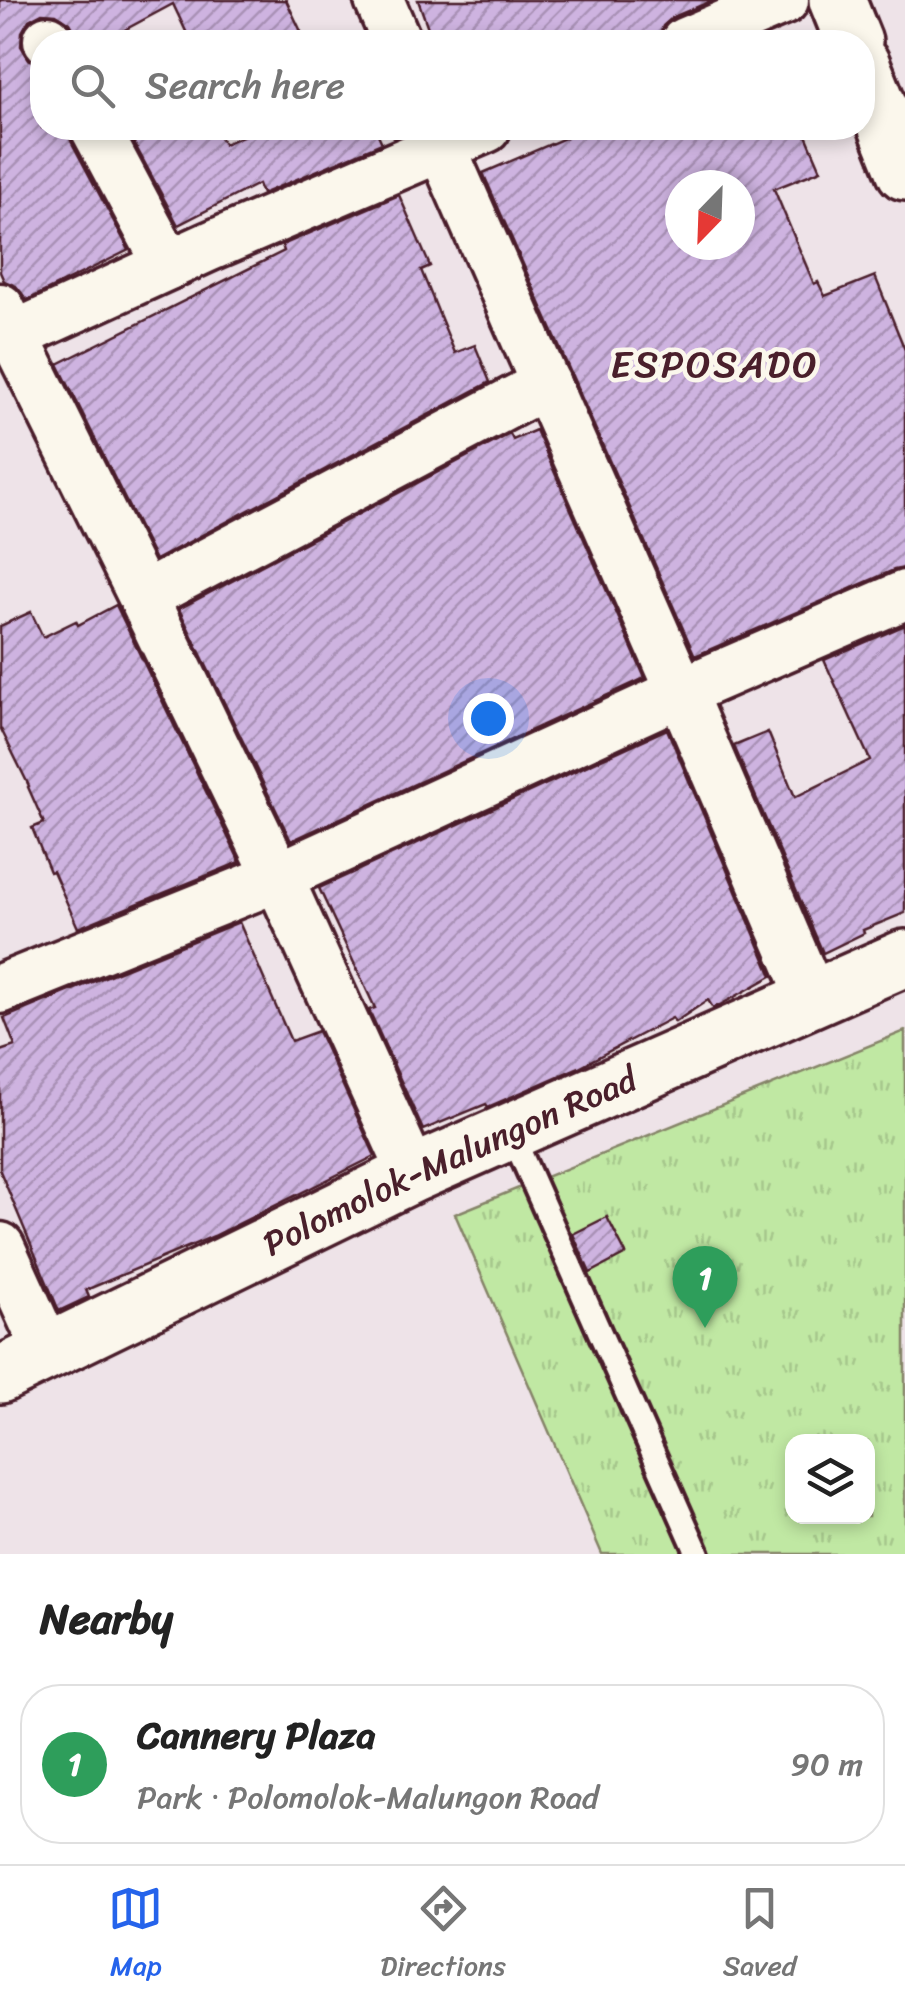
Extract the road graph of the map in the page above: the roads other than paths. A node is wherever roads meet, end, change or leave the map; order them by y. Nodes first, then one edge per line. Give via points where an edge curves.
1 (379, 0) edge
2 (784, 0) edge
3 (837, 0) edge
4 (392, 30) edge
5 (713, 30) edge
6 (849, 30) edge
7 (875, 97) edge
8 (101, 140) edge
9 (431, 140) edge
10 (438, 140) edge
11 (905, 172) edge
12 (168, 265) junction
13 (6, 322) edge
14 (546, 384) junction
15 (905, 595) edge
16 (144, 597) junction
17 (681, 692) junction
18 (278, 877) junction
19 (905, 958) edge
20 (0, 990) edge
21 (812, 998) junction
22 (510, 1130) junction
23 (413, 1174) junction
24 (0, 1247) edge
25 (48, 1353) junction
26 (0, 1376) edge
27 (698, 1554) edge

1 - 4 street
2 - 5 street
3 - 6 main road
7 - 11 main road
8 - 12 street
9 - 12 street
10 - 14 street
12 - 13 street
13 - 16 street
14 - 16 street
14 - 17 street
15 - 17 street
16 - 18 street
17 - 18 street
17 - 21 street
18 - 20 street
18 - 23 street
19 - 21 main road, Polomolok-Malungon Road
21 - 22 main road, Polomolok-Malungon Road
22 - 23 main road, Polomolok-Malungon Road
22 - 27 lane
23 - 25 main road, Polomolok-Malungon Road
24 - 25 street
25 - 26 main road, Polomolok-Malungon Road

